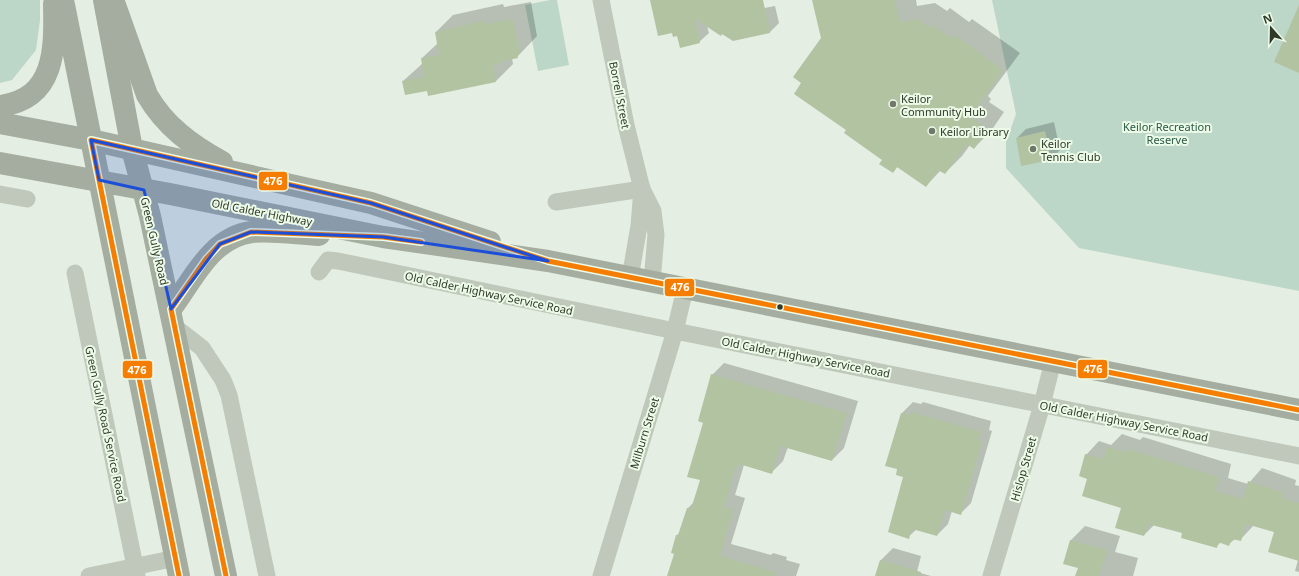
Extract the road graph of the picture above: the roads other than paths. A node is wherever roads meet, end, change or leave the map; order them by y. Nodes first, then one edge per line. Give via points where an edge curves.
1 (54, 0) edge
2 (63, 0) edge
3 (104, 0) edge
4 (114, 0) edge
5 (601, 0) edge
6 (0, 106) edge
7 (0, 122) edge
8 (91, 140) junction
9 (132, 149) junction
10 (0, 163) edge
11 (246, 175) junction
12 (99, 180) junction
13 (642, 189) junction
14 (144, 190) junction
15 (0, 194) edge
16 (27, 199) dead end
17 (556, 202) dead end
18 (383, 237) junction
19 (548, 261) junction
20 (319, 272) dead end
21 (75, 273) dead end
22 (630, 278) junction
23 (652, 282) junction
24 (685, 289) junction
25 (173, 318) junction
26 (675, 331) junction
27 (1053, 360) junction
28 (1042, 405) junction
29 (1299, 410) edge
30 (1299, 456) edge
31 (178, 567) edge
32 (136, 571) edge
33 (89, 576) edge
34 (226, 576) edge
35 (267, 576) edge
36 (601, 576) edge
37 (992, 576) edge

1 - 6 main road via 53,49 47,73 41,84 28,97 13,104
2 - 8 main road
3 - 9 main road, Green Gully Road
4 - 11 main road via 147,95 154,107 192,145
5 - 13 street, Borrell Street via 626,125
7 - 8 main road, Old Calder Highway
8 - 9 main road, Old Calder Highway
8 - 12 main road
9 - 11 main road, Old Calder Highway
9 - 14 main road, Green Gully Road
10 - 12 main road, Old Calder Highway
11 - 19 main road, Old Calder Highway via 371,203
12 - 14 main road, Old Calder Highway
12 - 31 main road
13 - 17 street
13 - 22 street, Borrell Street
13 - 23 street, Borrell Street via 653,211 656,229
14 - 18 main road, Old Calder Highway
14 - 25 main road, Green Gully Road
15 - 16 street
18 - 19 main road, Old Calder Highway
18 - 25 main road via 264,232 251,232 236,237 220,244 206,259
19 - 22 main road, Old Calder Highway
20 - 26 street, Old Calder Highway Service Road via 328,260 338,261
21 - 32 street, Green Gully Road Service Road
22 - 23 main road, Old Calder Highway
23 - 24 main road, Old Calder Highway
24 - 26 street, Milburn Street
24 - 27 main road, Old Calder Highway
25 - 34 main road, Green Gully Road
25 - 35 street via 202,348 223,380 233,409
26 - 28 street, Old Calder Highway Service Road
26 - 36 street, Milburn Street
27 - 28 street, Hislop Street
27 - 29 main road, Old Calder Highway
28 - 30 street, Old Calder Highway Service Road
28 - 37 street, Hislop Street
31 - 32 street
32 - 33 street

